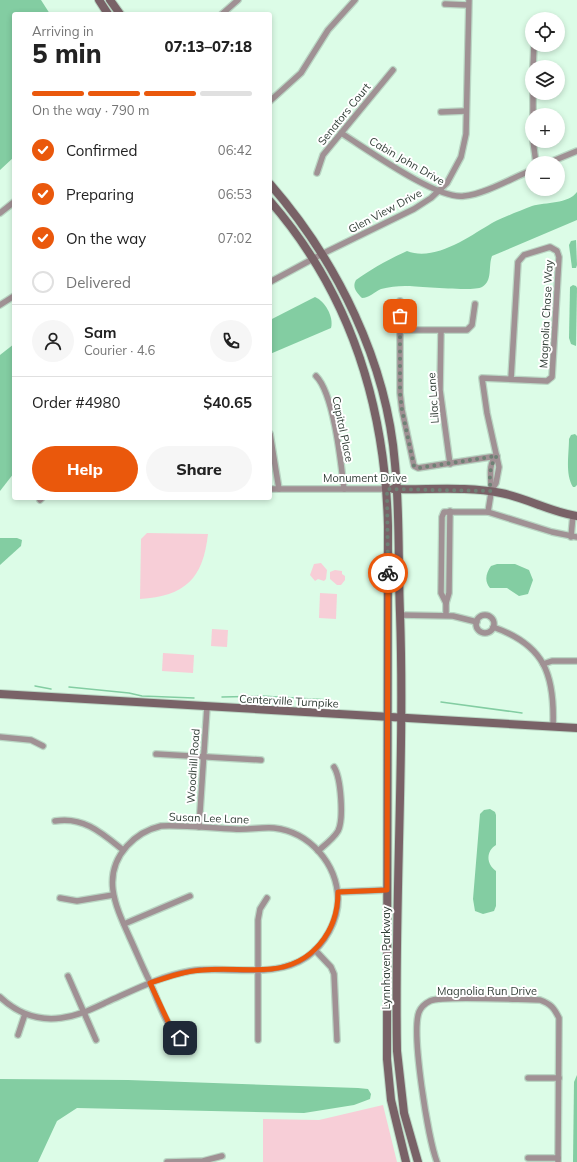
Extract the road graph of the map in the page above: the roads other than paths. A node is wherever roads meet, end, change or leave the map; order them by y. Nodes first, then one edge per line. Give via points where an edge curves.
1 (99, 0) edge
2 (110, 0) edge
3 (238, 0) edge
4 (355, 0) edge
5 (468, 3) edge
6 (445, 4) dead end
7 (107, 12) edge
8 (119, 12) edge
9 (224, 12) edge
10 (393, 70) dead end
11 (272, 99) edge
12 (466, 111) junction
13 (441, 112) dead end
14 (341, 133) junction
15 (577, 151) edge
16 (565, 156) edge
17 (317, 173) dead end
18 (525, 173) edge
19 (272, 186) edge
20 (438, 192) junction
21 (12, 204) edge
22 (272, 204) edge
23 (0, 214) edge
24 (322, 254) junction
25 (312, 259) junction
26 (272, 279) edge
27 (12, 297) edge
28 (400, 301) dead end
29 (476, 304) dead end
30 (0, 305) edge
31 (400, 330) junction
32 (441, 331) junction
33 (316, 376) dead end
34 (511, 379) junction
35 (272, 446) edge
36 (497, 456) junction
37 (450, 464) junction
38 (272, 489) edge
39 (279, 489) junction
40 (344, 489) junction
41 (387, 489) junction
42 (397, 489) junction
43 (491, 491) junction
44 (488, 512) junction
45 (575, 515) edge
46 (574, 537) edge
47 (400, 615) junction
48 (446, 615) junction
49 (477, 622) junction
50 (493, 627) junction
51 (577, 661) edge
52 (543, 664) junction
53 (0, 694) edge
54 (207, 707) junction
55 (388, 717) junction
56 (401, 718) junction
57 (553, 727) junction
58 (577, 728) edge
59 (0, 737) edge
60 (43, 746) dead end
61 (156, 754) dead end
62 (204, 757) junction
63 (261, 760) dead end
64 (334, 767) dead end
65 (54, 821) dead end
66 (199, 827) junction
67 (123, 850) junction
68 (318, 851) junction
69 (387, 890) junction
70 (338, 892) junction
71 (113, 895) junction
72 (190, 896) dead end
73 (60, 898) dead end
74 (267, 898) dead end
75 (124, 924) junction
76 (315, 950) junction
77 (257, 970) junction
78 (68, 976) dead end
79 (150, 983) junction
80 (0, 997) edge
81 (84, 1013) junction
82 (25, 1014) junction
83 (18, 1035) dead end
84 (180, 1038) dead end
85 (96, 1040) dead end
86 (258, 1040) dead end
87 (337, 1040) dead end
88 (528, 1078) dead end
89 (559, 1078) junction
90 (222, 1156) dead end
91 (528, 1158) dead end
92 (558, 1160) edge
93 (167, 1162) edge
94 (406, 1162) edge
95 (418, 1162) edge
96 (437, 1162) edge

1 - 7 main road
2 - 8 main road
3 - 9 street
4 - 11 street via 328,30 301,73
5 - 6 street
5 - 12 street, Glen View Drive
10 - 14 street, Senators Court
12 - 13 street
12 - 20 street, Glen View Drive via 466,134 461,157 452,175
14 - 17 street, Senators Court via 324,155
14 - 20 street, Cabin John Drive
15 - 16 street
18 - 20 street, Cabin John Drive via 471,195 455,197
19 - 24 main road, Lynnhaven Parkway via 298,218
20 - 24 street, Glen View Drive via 414,210
21 - 23 street
22 - 25 main road, Lynnhaven Parkway
24 - 25 street, Glen View Drive
24 - 42 main road, Lynnhaven Parkway via 358,323 375,371 390,430
25 - 26 street, Glen View Drive
25 - 41 main road, Lynnhaven Parkway via 344,317 366,375 380,435
27 - 30 street
28 - 31 street
29 - 32 street via 470,328 464,331
31 - 32 street
31 - 37 street via 400,393 414,466 418,468
32 - 37 street, Lilac Lane via 440,390
33 - 40 street, Capital Place via 323,385 332,418
34 - 34 street, Magnolia Chase Way via 547,381 552,377 559,257 557,251 550,247 524,255 518,262
34 - 36 street, Magnolia Chase Way via 482,378
35 - 39 street
36 - 37 street
36 - 43 street, Magnolia Chase Way via 499,467 496,483
38 - 39 street, Monument Drive
39 - 40 street, Monument Drive
40 - 41 street, Monument Drive
41 - 42 main road, Monument Drive
41 - 55 main road, Lynnhaven Parkway
42 - 43 main road, Monument Drive
42 - 47 main road, Lynnhaven Parkway
43 - 44 street, Magnolia Chase Way
43 - 45 main road, Monument Drive via 515,496 557,512
44 - 46 street
44 - 48 street via 450,511 449,593
45 - 46 street
47 - 48 street
47 - 56 main road, Lynnhaven Parkway
48 - 49 street
49 - 50 street via 477,628 483,633
49 - 50 street via 481,616 486,616 493,621
50 - 52 street via 521,639
51 - 52 street via 552,661
52 - 57 street via 553,695
53 - 54 main road, Centerville Turnpike
54 - 55 main road, Centerville Turnpike
54 - 62 street, Woodhill Road
55 - 56 main road, Centerville Turnpike
55 - 69 main road, Lynnhaven Parkway
56 - 57 main road, Centerville Turnpike
56 - 95 main road, Lynnhaven Parkway via 397,1051 404,1113
57 - 58 main road, Centerville Turnpike
59 - 60 street via 31,740
61 - 62 street
62 - 63 street
62 - 66 street, Woodhill Road
64 - 68 street via 340,782 340,825 336,834
65 - 67 street via 72,820 85,823
66 - 67 street, Susan Lee Lane via 156,828 135,838
66 - 68 street, Susan Lee Lane via 284,830 302,838
67 - 71 street, Susan Lee Lane via 115,866
68 - 70 street, Susan Lee Lane via 330,867
69 - 70 street
69 - 94 main road, Lynnhaven Parkway via 386,1059 393,1113
70 - 76 street via 337,910 331,927
71 - 73 street via 77,901
71 - 75 street, Susan Lee Lane
72 - 75 street
74 - 77 street via 259,912
75 - 79 street, Susan Lee Lane
76 - 77 street via 302,960 291,964
76 - 87 street via 334,974
77 - 79 street via 190,971
77 - 86 street
78 - 81 street
79 - 81 street
79 - 84 street, Susan Lee Lane via 173,1032
80 - 82 street via 8,1005
81 - 82 street via 50,1018
81 - 85 street
82 - 83 street
88 - 89 street
89 - 92 street, Magnolia Run Drive
89 - 96 street, Magnolia Run Drive via 559,1018 549,1003 540,1000 466,999 432,1000 423,1006 419,1012 416,1034 425,1111
90 - 93 street via 203,1161
91 - 92 street

